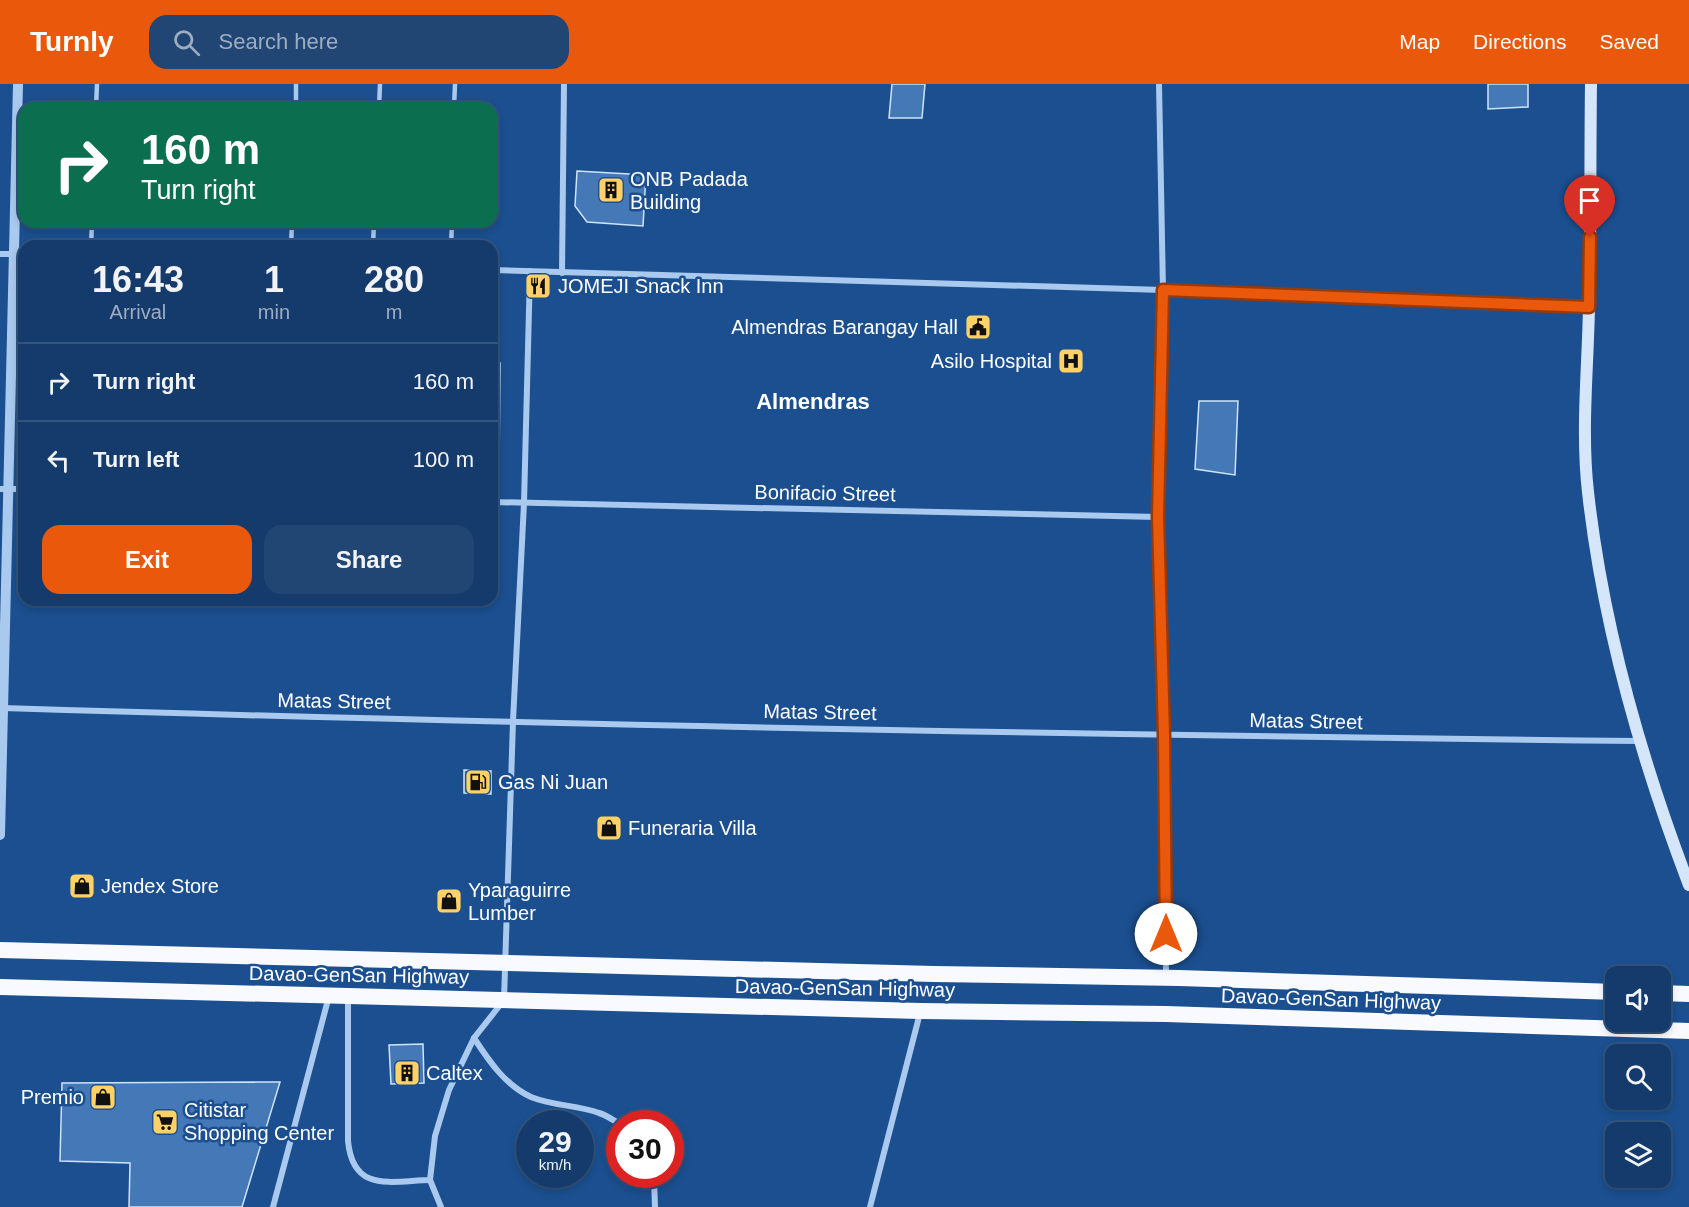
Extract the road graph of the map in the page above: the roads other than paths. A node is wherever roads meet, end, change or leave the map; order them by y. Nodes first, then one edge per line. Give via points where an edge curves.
1 (18, 84) edge
2 (97, 84) edge
3 (296, 84) edge
4 (380, 84) edge
5 (455, 84) edge
6 (564, 84) edge
7 (1158, 84) edge
8 (1591, 84) edge
9 (18, 102) edge
10 (96, 102) edge
11 (296, 102) edge
12 (379, 102) edge
13 (454, 102) edge
14 (0, 254) edge
15 (18, 254) edge
16 (18, 270) edge
17 (498, 270) edge
18 (530, 271) junction
19 (562, 273) junction
20 (1163, 290) junction
21 (1589, 307) junction
22 (4, 489) edge
23 (498, 502) edge
24 (524, 503) junction
25 (1158, 517) junction
26 (2, 708) edge
27 (513, 721) junction
28 (1164, 735) junction
29 (1640, 741) junction
30 (0, 835) edge
31 (1689, 885) edge
32 (0, 950) edge
33 (505, 963) junction
34 (1166, 978) junction
35 (0, 987) edge
36 (1605, 992) edge
37 (1671, 993) edge
38 (1689, 994) edge
39 (329, 995) junction
40 (348, 996) junction
41 (504, 1000) junction
42 (921, 1011) junction
43 (1689, 1031) edge
44 (474, 1038) junction
45 (606, 1116) edge
46 (430, 1180) junction
47 (654, 1188) edge
48 (273, 1207) edge
49 (441, 1207) edge
50 (655, 1207) edge
51 (870, 1207) edge

1 - 9 street
2 - 10 lane
3 - 11 lane
4 - 12 lane
5 - 13 lane
6 - 19 street
7 - 20 street
8 - 21 main road
14 - 15 street
16 - 22 street
17 - 18 street
18 - 19 street
18 - 24 street
19 - 20 street
20 - 21 street
20 - 25 street
21 - 29 main road via 1585,416 1588,490 1599,572
22 - 26 street
23 - 24 street, Bonifacio Street
24 - 25 street, Bonifacio Street
24 - 27 street
25 - 28 street
26 - 27 street, Matas Street
26 - 30 street
27 - 28 street, Matas Street
27 - 33 street
28 - 29 street, Matas Street
28 - 34 street
29 - 31 main road
32 - 33 highway, Davao-GenSan Highway
33 - 34 highway, Davao-GenSan Highway
33 - 41 street
34 - 36 highway, Davao-GenSan Highway
35 - 39 highway, Davao-GenSan Highway
37 - 38 highway
39 - 40 highway, Davao-GenSan Highway
39 - 48 street
40 - 41 highway, Davao-GenSan Highway
40 - 46 street via 349,1155 364,1177 376,1181
41 - 42 highway, Davao-GenSan Highway
41 - 44 street
42 - 43 highway, Davao-GenSan Highway via 1166,1014
42 - 51 street
44 - 45 street via 490,1064 531,1096
44 - 46 street via 440,1117
46 - 49 street
47 - 50 street

